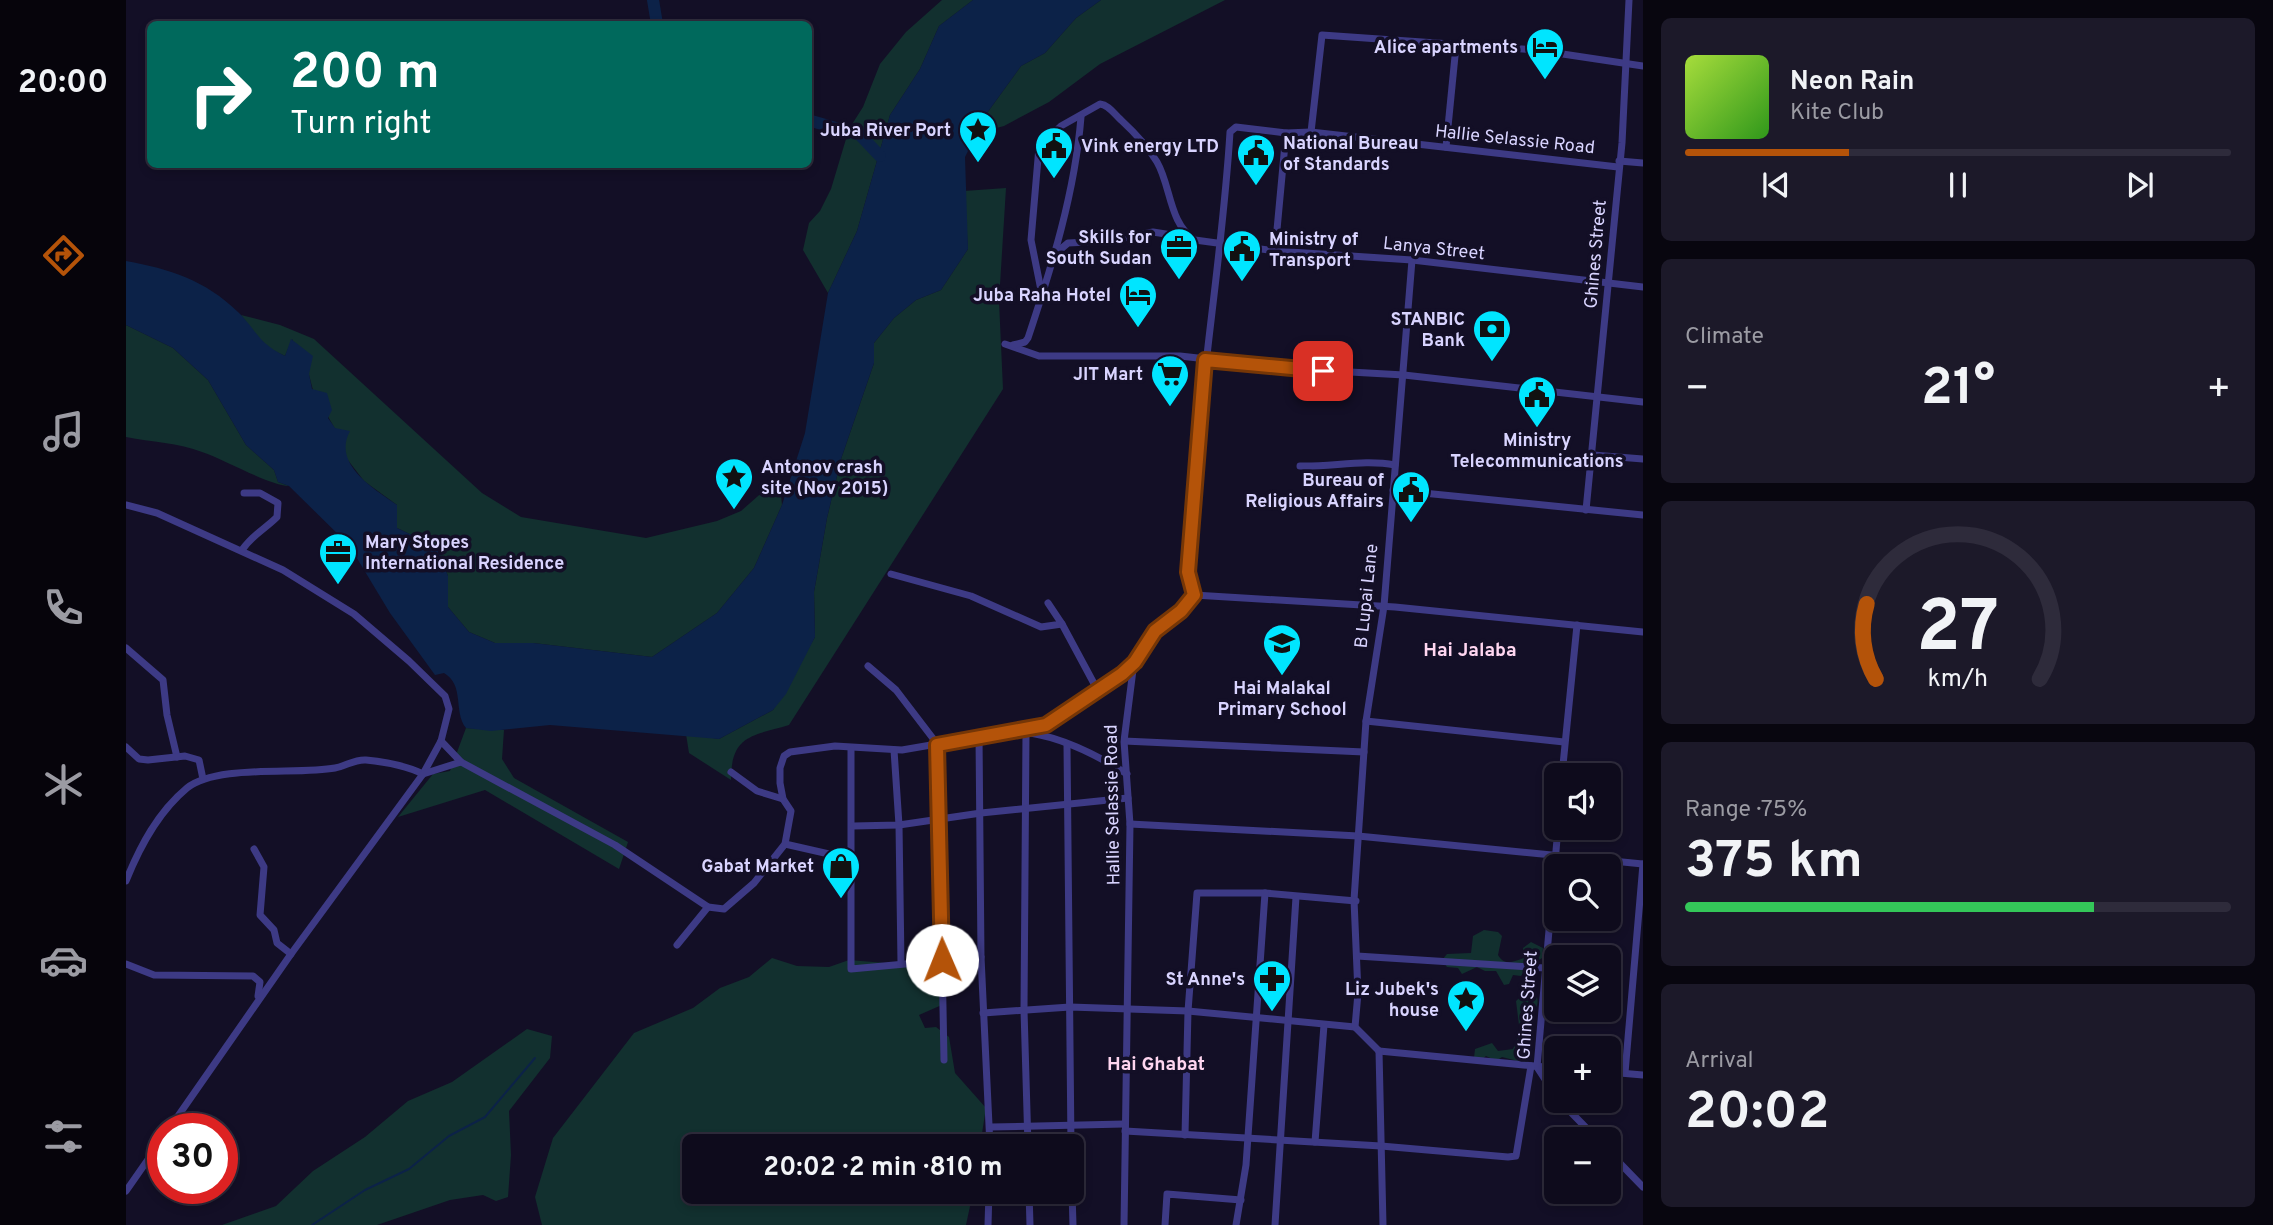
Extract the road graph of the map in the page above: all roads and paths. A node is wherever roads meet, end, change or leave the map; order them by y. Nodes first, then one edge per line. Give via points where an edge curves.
1 (1629, 0) edge
2 (1456, 46) junction
3 (1627, 65) junction
4 (1643, 66) edge
5 (1081, 117) junction
6 (1311, 132) junction
7 (1286, 133) junction
8 (1446, 147) junction
9 (1643, 163) edge
10 (1619, 164) junction
11 (1192, 239) junction
12 (1221, 245) junction
13 (1275, 251) junction
14 (1054, 256) junction
15 (1412, 260) junction
16 (1607, 284) junction
17 (1643, 287) edge
18 (1042, 295) junction
19 (1205, 360) junction
20 (1404, 375) junction
21 (1599, 398) junction
22 (1643, 402) edge
23 (1593, 455) junction
24 (1643, 459) edge
25 (1395, 465) junction
26 (1300, 466) dead end
27 (1393, 490) junction
28 (244, 492) dead end
29 (126, 505) edge
30 (1586, 510) junction
31 (1643, 515) edge
32 (242, 550) junction
33 (891, 574) dead end
34 (1194, 595) junction
35 (1048, 603) dead end
36 (1384, 606) junction
37 (1062, 624) junction
38 (1577, 625) junction
39 (1643, 632) edge
40 (126, 648) edge
41 (1135, 662) junction
42 (868, 667) dead end
43 (1098, 691) junction
44 (1366, 721) junction
45 (1000, 732) junction
46 (1026, 732) junction
47 (979, 736) junction
48 (441, 741) junction
49 (1124, 741) junction
50 (1564, 742) junction
51 (937, 745) junction
52 (1067, 745) junction
53 (126, 747) edge
54 (850, 748) junction
55 (894, 750) junction
56 (1364, 752) junction
57 (177, 757) junction
58 (461, 762) junction
59 (1563, 763) edge
60 (731, 772) dead end
61 (423, 774) junction
62 (1127, 774) junction
63 (203, 779) junction
64 (1128, 798) junction
65 (783, 799) junction
66 (1068, 805) junction
67 (1024, 808) junction
68 (981, 813) junction
69 (939, 821) junction
70 (1130, 824) junction
71 (899, 825) junction
72 (853, 826) junction
73 (1358, 836) junction
74 (785, 844) junction
75 (254, 849) dead end
76 (1546, 854) edge
77 (851, 859) junction
78 (130, 862) edge
79 (1621, 862) edge
80 (1643, 864) edge
81 (126, 881) edge
82 (1265, 893) junction
83 (1296, 897) junction
84 (1354, 900) junction
85 (708, 907) junction
86 (677, 945) dead end
87 (291, 954) junction
88 (1357, 956) junction
89 (981, 957) junction
90 (942, 960) junction
91 (901, 963) junction
92 (126, 964) edge
93 (1544, 968) edge
94 (1544, 977) edge
95 (258, 1001) junction
96 (1070, 1007) junction
97 (1127, 1009) junction
98 (1024, 1010) junction
99 (1188, 1011) junction
100 (983, 1013) junction
101 (1254, 1018) junction
102 (1289, 1022) junction
103 (1324, 1025) junction
104 (1355, 1027) junction
105 (1379, 1051) junction
106 (944, 1060) dead end
107 (1534, 1066) junction
108 (1544, 1067) edge
109 (1621, 1073) edge
110 (1625, 1073) junction
111 (1643, 1074) edge
112 (1544, 1080) edge
113 (180, 1113) edge
114 (1572, 1113) edge
115 (1071, 1124) junction
116 (1027, 1125) junction
117 (991, 1127) junction
118 (1124, 1127) junction
119 (1585, 1127) edge
120 (991, 1134) edge
121 (1027, 1134) edge
122 (1071, 1134) edge
123 (1185, 1135) junction
124 (1247, 1139) junction
125 (1283, 1140) junction
126 (1315, 1142) junction
127 (1381, 1146) junction
128 (147, 1161) edge
129 (1621, 1164) edge
130 (1643, 1187) edge
131 (126, 1191) edge
132 (1241, 1200) junction
133 (989, 1204) edge
134 (1029, 1204) edge
135 (1072, 1204) edge
136 (988, 1225) edge
137 (1030, 1225) edge
138 (1073, 1225) edge
139 (1124, 1225) edge
140 (1165, 1225) edge
141 (1236, 1225) edge
142 (1275, 1225) edge
143 (1383, 1225) edge

1 - 3 street, Ghines Street
2 - 3 street via 1536,50
2 - 6 street via 1322,35
2 - 8 street
3 - 4 street
3 - 10 street, Ghines Street
5 - 11 street via 1096,105 1105,105 1134,133 1158,163 1178,218
5 - 14 street via 1077,156
5 - 18 street via 1061,126 1039,147 1031,240
6 - 7 street, Hallie Selassie Road
6 - 8 street, Hallie Selassie Road
7 - 12 street, Hallie Selassie Road via 1236,127 1230,132
7 - 13 street
8 - 10 street, Hallie Selassie Road
9 - 10 street, Hallie Selassie Road
10 - 16 street, Ghines Street
11 - 12 street, Lanya Street
11 - 14 street, Lanya Street via 1153,232 1068,243
12 - 13 street, Lanya Street
12 - 19 street, Hallie Selassie Road
13 - 15 street, Lanya Street
14 - 18 street
15 - 16 street, Lanya Street
15 - 20 street, B Lupai Lane
16 - 17 street, Lanya Street
16 - 21 street, Ghines Street
18 - 19 street via 1025,342 1005,344 1039,356
19 - 20 street
19 - 34 street, Hallie Selassie Road via 1188,572
20 - 21 street
20 - 25 street, B Lupai Lane
21 - 22 street
21 - 23 street, Ghines Street
23 - 24 street
23 - 30 street, Ghines Street
25 - 26 street via 1371,461 1338,467
25 - 27 street, B Lupai Lane
27 - 30 street
27 - 36 street, B Lupai Lane
28 - 32 street via 260,493 278,503 277,517 255,531
29 - 32 street via 157,513
30 - 31 street
32 - 48 street via 354,614 430,682 448,704
33 - 37 street via 971,596 1041,627
34 - 36 street
34 - 41 street, Hallie Selassie Road via 1155,631
35 - 37 street
36 - 38 street
36 - 44 street, B Lupai Lane
37 - 43 street
38 - 39 street
38 - 50 street
40 - 57 street via 163,680
41 - 43 street
41 - 49 street, Hallie Selassie Road
42 - 51 street via 896,690
43 - 45 street via 1046,725
44 - 50 street
44 - 56 street, B Lupai Lane
45 - 46 street
45 - 47 street
46 - 52 street
46 - 67 street
47 - 51 street
47 - 68 street
48 - 58 street
48 - 61 street
49 - 56 street
49 - 62 street, Hallie Selassie Road
50 - 59 street
51 - 55 street
51 - 69 street
52 - 62 street
52 - 66 street
53 - 57 street via 139,759
54 - 55 street
54 - 65 street via 800,748 784,756 780,768
54 - 72 street
55 - 71 street
56 - 73 street, B Lupai Lane
57 - 63 street via 199,760
58 - 61 street
58 - 85 street via 615,845
60 - 65 street via 757,791
61 - 63 street via 408,766 363,760 336,768 230,773
61 - 87 street
62 - 64 street, Hallie Selassie Road
63 - 78 street via 188,787 157,821
64 - 66 street
64 - 70 street, Hallie Selassie Road
65 - 74 street via 792,811
66 - 67 street
66 - 96 street
67 - 68 street
67 - 98 street
68 - 69 street
68 - 89 street
69 - 71 street
69 - 90 street
70 - 73 street
70 - 97 street, Hallie Selassie Road
71 - 72 street
71 - 91 street
72 - 77 street
73 - 76 street
73 - 84 street, B Lupai Lane
74 - 77 street
74 - 85 street via 731,906
75 - 87 street via 264,867 260,915 274,930 277,943
77 - 91 street via 851,969
78 - 81 street
79 - 80 street
80 - 110 street
82 - 83 street
82 - 99 street via 1197,894
82 - 101 street
83 - 84 street
83 - 102 street
84 - 88 street, B Lupai Lane
85 - 86 street
87 - 95 street
88 - 93 street
88 - 104 street, B Lupai Lane
89 - 90 street
89 - 100 street
90 - 91 street
90 - 106 street
92 - 95 street via 154,975 253,976 260,986
94 - 107 street, Ghines Street
95 - 113 street
96 - 97 street
96 - 98 street
96 - 115 street
97 - 99 street
97 - 118 street, Hallie Selassie Road
98 - 100 street
98 - 116 street
99 - 101 street
99 - 123 street
100 - 117 street
101 - 102 street
101 - 124 street
102 - 103 street
102 - 125 street
103 - 104 street
103 - 126 street
104 - 105 street
105 - 107 street
105 - 127 street
107 - 108 street
107 - 112 street, Ghines Street
107 - 127 street via 1516,1156
109 - 110 street
110 - 111 street
114 - 119 street
115 - 116 street
115 - 118 street
115 - 122 street
116 - 117 street
116 - 121 street
117 - 120 street
118 - 123 street
118 - 139 street, Hallie Selassie Road
123 - 124 street
124 - 125 street
124 - 132 street
125 - 126 street
125 - 142 street
126 - 127 street
127 - 143 street
128 - 131 street
129 - 130 street
132 - 140 street via 1167,1194
132 - 141 street
133 - 136 street
134 - 137 street
135 - 138 street

